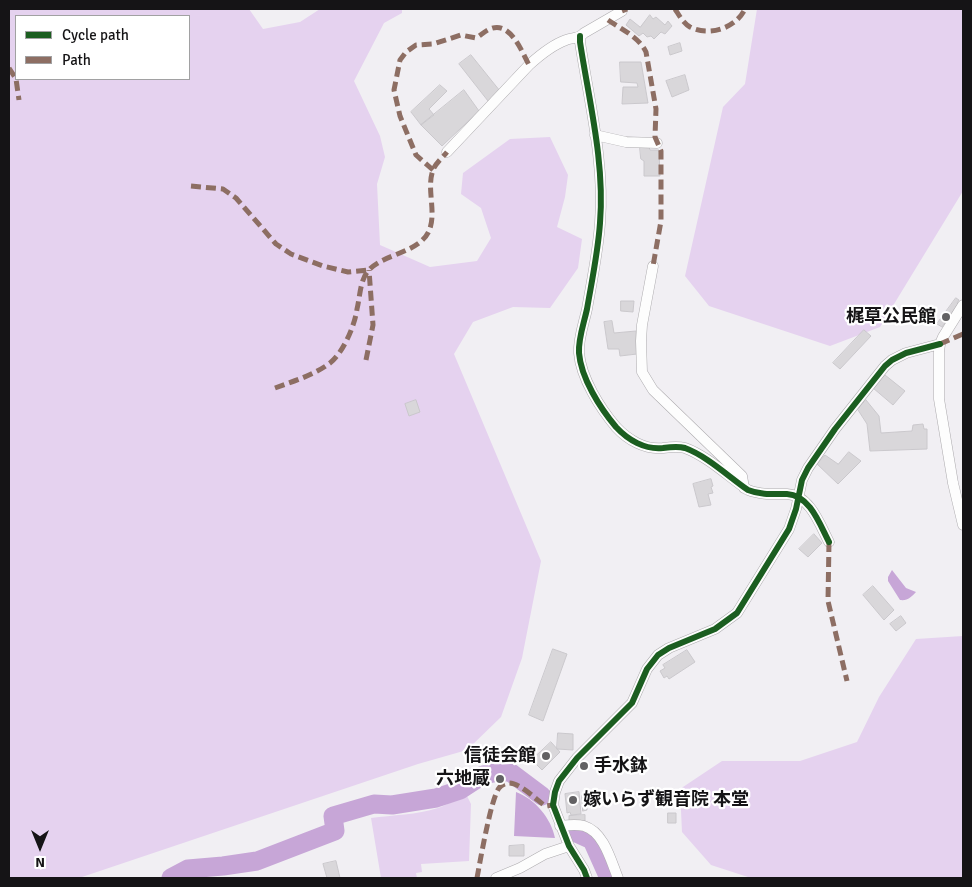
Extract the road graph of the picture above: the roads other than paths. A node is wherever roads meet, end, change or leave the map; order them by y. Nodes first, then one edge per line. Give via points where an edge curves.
1 (622, 9) edge
2 (580, 36) junction
3 (595, 135) junction
4 (656, 142) dead end
5 (447, 152) dead end
6 (653, 266) dead end
7 (963, 305) edge
8 (940, 344) junction
9 (744, 488) junction
10 (799, 496) junction
11 (963, 524) edge
12 (829, 542) dead end
13 (560, 826) junction
14 (569, 846) junction
15 (496, 878) edge
16 (587, 878) edge
17 (618, 878) edge

1 - 2 street
2 - 3 street
2 - 5 street via 544,52 529,64
3 - 4 street via 626,142
3 - 9 street via 601,207 595,268 579,347 584,376 617,427 631,439 652,448 685,448
6 - 9 street via 642,325 644,377 653,390 742,476
7 - 8 street
8 - 10 street via 906,353 885,366 808,468
8 - 11 street via 939,399
9 - 10 street via 754,493
10 - 12 street
10 - 13 street via 786,534 737,613 714,629 658,655 647,669 632,703 566,770 559,781 553,805
13 - 14 street
13 - 17 street via 584,825 592,830 602,840
14 - 15 street
14 - 16 street

